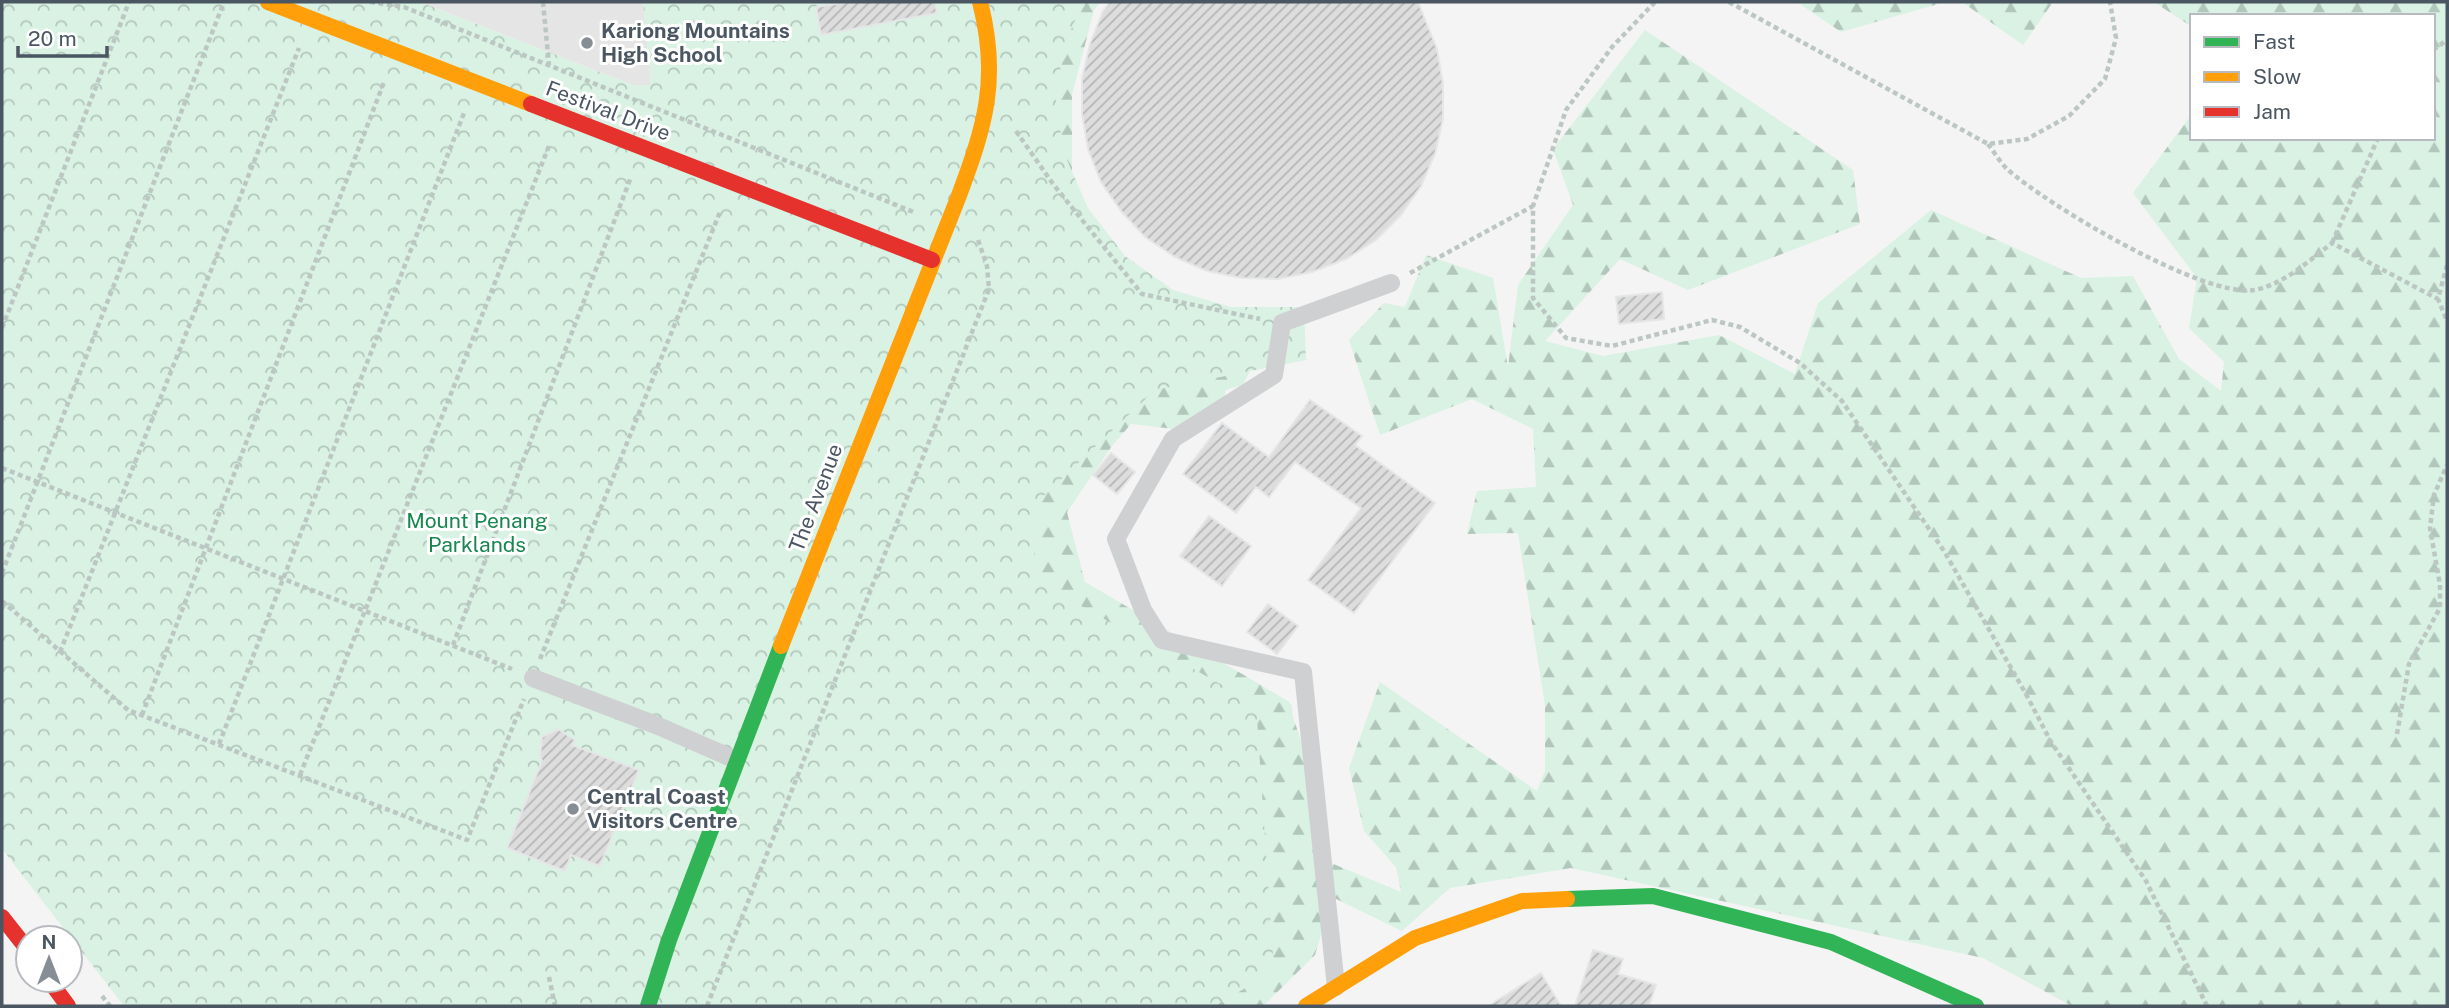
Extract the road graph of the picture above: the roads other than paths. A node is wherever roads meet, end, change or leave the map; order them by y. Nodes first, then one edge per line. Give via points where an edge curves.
1 (268, 2) edge
2 (980, 2) edge
3 (932, 260) junction
4 (1391, 283) road end
5 (533, 678) road end
6 (736, 760) junction
7 (2, 917) edge
8 (14, 932) edge
9 (1336, 987) junction
10 (648, 1006) edge
11 (1306, 1006) edge
12 (1976, 1006) edge

1 - 3 main road, Festival Drive
2 - 3 main road, The Avenue via 989,50 983,130
3 - 6 main road, The Avenue
4 - 9 lane via 1282,323 1274,375 1173,439 1116,539 1143,610 1162,640 1303,672
5 - 6 lane
6 - 10 main road, The Avenue
7 - 8 main road
9 - 11 main road
9 - 12 main road via 1415,938 1522,901 1653,897 1831,942

